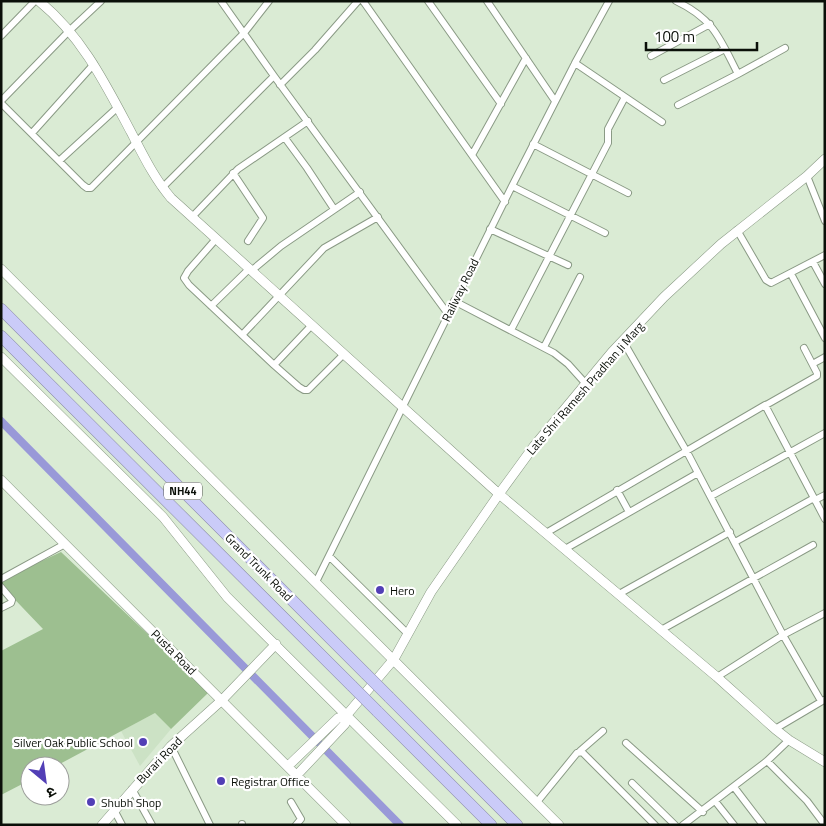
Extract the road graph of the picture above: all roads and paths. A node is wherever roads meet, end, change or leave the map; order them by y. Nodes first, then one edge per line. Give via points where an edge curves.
1 (101, 1) edge
2 (221, 1) edge
3 (269, 1) edge
4 (358, 1) edge
5 (363, 1) edge
6 (428, 1) edge
7 (488, 1) edge
8 (609, 1) edge
9 (676, 1) edge
10 (41, 2) edge
11 (710, 24) junction
12 (69, 31) junction
13 (244, 33) junction
14 (1, 36) edge
15 (725, 48) junction
16 (785, 48) dead end
17 (651, 56) dead end
18 (526, 58) junction
19 (575, 63) junction
20 (94, 64) junction
21 (738, 74) junction
22 (274, 76) junction
23 (664, 80) dead end
24 (280, 84) junction
25 (625, 96) junction
26 (555, 101) junction
27 (1, 102) edge
28 (501, 104) junction
29 (678, 105) dead end
30 (118, 108) junction
31 (308, 121) junction
32 (662, 122) dead end
33 (32, 133) junction
34 (284, 138) junction
35 (136, 142) junction
36 (533, 144) junction
37 (472, 156) junction
38 (825, 159) edge
39 (59, 161) junction
40 (234, 173) junction
41 (591, 174) junction
42 (807, 176) junction
43 (512, 186) junction
44 (162, 188) junction
45 (360, 192) junction
46 (628, 193) dead end
47 (505, 202) junction
48 (334, 209) junction
49 (570, 215) junction
50 (192, 217) junction
51 (378, 217) junction
52 (825, 221) edge
53 (490, 229) junction
54 (737, 230) junction
55 (605, 233) dead end
56 (216, 238) junction
57 (248, 241) dead end
58 (825, 255) edge
59 (548, 256) junction
60 (813, 262) junction
61 (568, 265) dead end
62 (1, 269) edge
63 (250, 270) junction
64 (791, 274) junction
65 (580, 277) dead end
66 (825, 284) edge
67 (280, 297) junction
68 (454, 301) junction
69 (211, 306) junction
70 (1, 309) edge
71 (448, 314) junction
72 (311, 326) junction
73 (511, 330) junction
74 (242, 335) junction
75 (1, 336) edge
76 (825, 338) edge
77 (623, 340) junction
78 (544, 347) junction
79 (804, 348) dead end
80 (344, 354) junction
81 (1, 357) edge
82 (825, 357) edge
83 (816, 362) dead end
84 (274, 365) junction
85 (586, 384) junction
86 (766, 405) junction
87 (402, 407) junction
88 (825, 433) edge
89 (686, 450) junction
90 (790, 453) junction
91 (698, 473) junction
92 (1, 480) edge
93 (150, 484) junction
94 (617, 490) junction
95 (499, 494) junction
96 (825, 495) edge
97 (711, 496) junction
98 (815, 499) junction
99 (629, 512) junction
100 (163, 517) junction
101 (825, 519) edge
102 (730, 532) junction
103 (546, 533) junction
104 (735, 542) junction
105 (65, 544) junction
106 (813, 545) dead end
107 (565, 549) junction
108 (329, 556) junction
109 (754, 577) junction
110 (1, 579) edge
111 (316, 582) junction
112 (1, 587) edge
113 (619, 594) junction
114 (1, 608) edge
115 (824, 616) edge
116 (661, 630) junction
117 (408, 634) junction
118 (783, 635) junction
119 (276, 644) junction
120 (394, 659) junction
121 (717, 677) junction
122 (222, 700) junction
123 (824, 701) edge
124 (346, 716) junction
125 (775, 729) junction
126 (603, 731) dead end
127 (789, 740) junction
128 (626, 742) dead end
129 (170, 746) junction
130 (580, 751) junction
131 (767, 761) junction
132 (825, 762) edge
133 (288, 766) junction
134 (296, 776) junction
135 (632, 783) dead end
136 (734, 786) junction
137 (132, 789) junction
138 (291, 802) dead end
139 (537, 802) junction
140 (715, 802) junction
141 (114, 810) junction
142 (703, 812) junction
143 (299, 824) edge
144 (102, 825) edge
145 (122, 825) edge
146 (152, 825) edge
147 (210, 825) edge
148 (346, 825) edge
149 (457, 825) edge
150 (491, 825) edge
151 (517, 825) edge
152 (559, 825) edge
153 (655, 825) edge
154 (675, 825) edge
155 (683, 825) edge
156 (734, 825) edge
157 (763, 825) edge
158 (825, 825) edge

1 - 12 street
2 - 13 street
3 - 13 street
4 - 24 street
5 - 37 street
6 - 28 street
7 - 18 street
8 - 19 street, Railway Road
9 - 11 street
10 - 12 street
10 - 14 street
11 - 15 street
11 - 17 street
12 - 20 street
12 - 27 street
13 - 22 street
13 - 35 street
15 - 21 street
15 - 23 street
16 - 21 street
18 - 26 street
18 - 28 street
19 - 25 street
19 - 26 street, Railway Road
20 - 30 street
20 - 33 street
21 - 29 street
22 - 24 street
22 - 44 street
24 - 31 street
25 - 32 street
25 - 41 street via 608,129 608,143
26 - 36 street, Railway Road
27 - 33 street
28 - 37 street
30 - 35 street
30 - 39 street
31 - 34 street
31 - 45 street
33 - 39 street
34 - 40 street
34 - 48 street
35 - 39 street via 91,188 83,185
35 - 44 street
36 - 41 street
36 - 43 street, Railway Road
37 - 47 street
38 - 42 street, Late Shri Ramesh Pradhan Ji Marg
40 - 50 street
40 - 57 street via 263,218
41 - 46 street
41 - 49 street
42 - 52 street
42 - 54 street, Late Shri Ramesh Pradhan Ji Marg
43 - 47 street, Railway Road
43 - 49 street
44 - 50 street
45 - 48 street
45 - 51 street
47 - 53 street, Railway Road
48 - 63 street
49 - 55 street
49 - 59 street
50 - 56 street
51 - 67 street via 324,248
51 - 71 street
53 - 59 street
53 - 68 street, Railway Road
54 - 64 street via 769,282
54 - 77 street, Late Shri Ramesh Pradhan Ji Marg
56 - 63 street
56 - 69 street via 184,278
58 - 60 street
59 - 61 street
59 - 73 street
60 - 64 street
60 - 66 street
62 - 111 street
63 - 67 street
63 - 69 street
64 - 76 street
65 - 78 street
67 - 72 street
67 - 74 street
68 - 71 street, Railway Road
68 - 73 street
69 - 74 street
70 - 151 highway, Grand Trunk Road / NH44, bridge
71 - 87 street, Railway Road
72 - 80 street
72 - 84 street
73 - 78 street
74 - 84 street
75 - 93 highway, Grand Trunk Road / NH44
77 - 85 street, Late Shri Ramesh Pradhan Ji Marg
77 - 89 street
78 - 85 street via 568,364
79 - 86 street via 817,376
80 - 84 street via 308,390 299,387
80 - 87 street
81 - 100 street
82 - 83 street
85 - 95 street, Late Shri Ramesh Pradhan Ji Marg
86 - 89 street
86 - 90 street
87 - 95 street
87 - 108 street, Railway Road
88 - 90 street
89 - 91 street
89 - 94 street
90 - 97 street
90 - 98 street
91 - 97 street
91 - 99 street
92 - 105 street, Pusta Road
93 - 100 street
93 - 150 highway, Grand Trunk Road / NH44, bridge
94 - 99 street
94 - 103 street
95 - 103 street
95 - 117 street, Late Shri Ramesh Pradhan Ji Marg via 431,592
96 - 98 street
97 - 102 street
98 - 101 street
98 - 104 street
99 - 107 street
100 - 119 street via 227,597
102 - 104 street
102 - 113 street
103 - 107 street
104 - 109 street
105 - 110 street
105 - 122 street, Pusta Road
106 - 109 street
107 - 113 street
108 - 111 street, Railway Road
108 - 117 street
109 - 116 street
109 - 118 street
111 - 120 street
112 - 114 street via 12,600
113 - 116 street
115 - 118 street
116 - 121 street
117 - 120 street, Late Shri Ramesh Pradhan Ji Marg
118 - 121 street
118 - 123 street
119 - 122 street, Burari Road
119 - 124 street
120 - 124 street, Late Shri Ramesh Pradhan Ji Marg
120 - 139 street
121 - 125 street
122 - 129 street, Burari Road
122 - 133 street, Pusta Road
123 - 125 street
124 - 133 street via 338,718
124 - 134 street via 345,724
124 - 149 street
125 - 127 street
126 - 130 street
127 - 131 street
127 - 132 street
128 - 142 street
129 - 137 street, Burari Road
129 - 147 street
130 - 139 street
130 - 153 street
131 - 136 street
131 - 158 street via 807,801
133 - 134 street, Pusta Road
134 - 148 street, Pusta Road
135 - 154 street
136 - 140 street
136 - 157 street
137 - 141 street, Burari Road
137 - 146 street
138 - 143 street via 300,818
139 - 152 street
140 - 142 street
140 - 156 street
141 - 144 street, Burari Road
141 - 145 street
142 - 155 street

